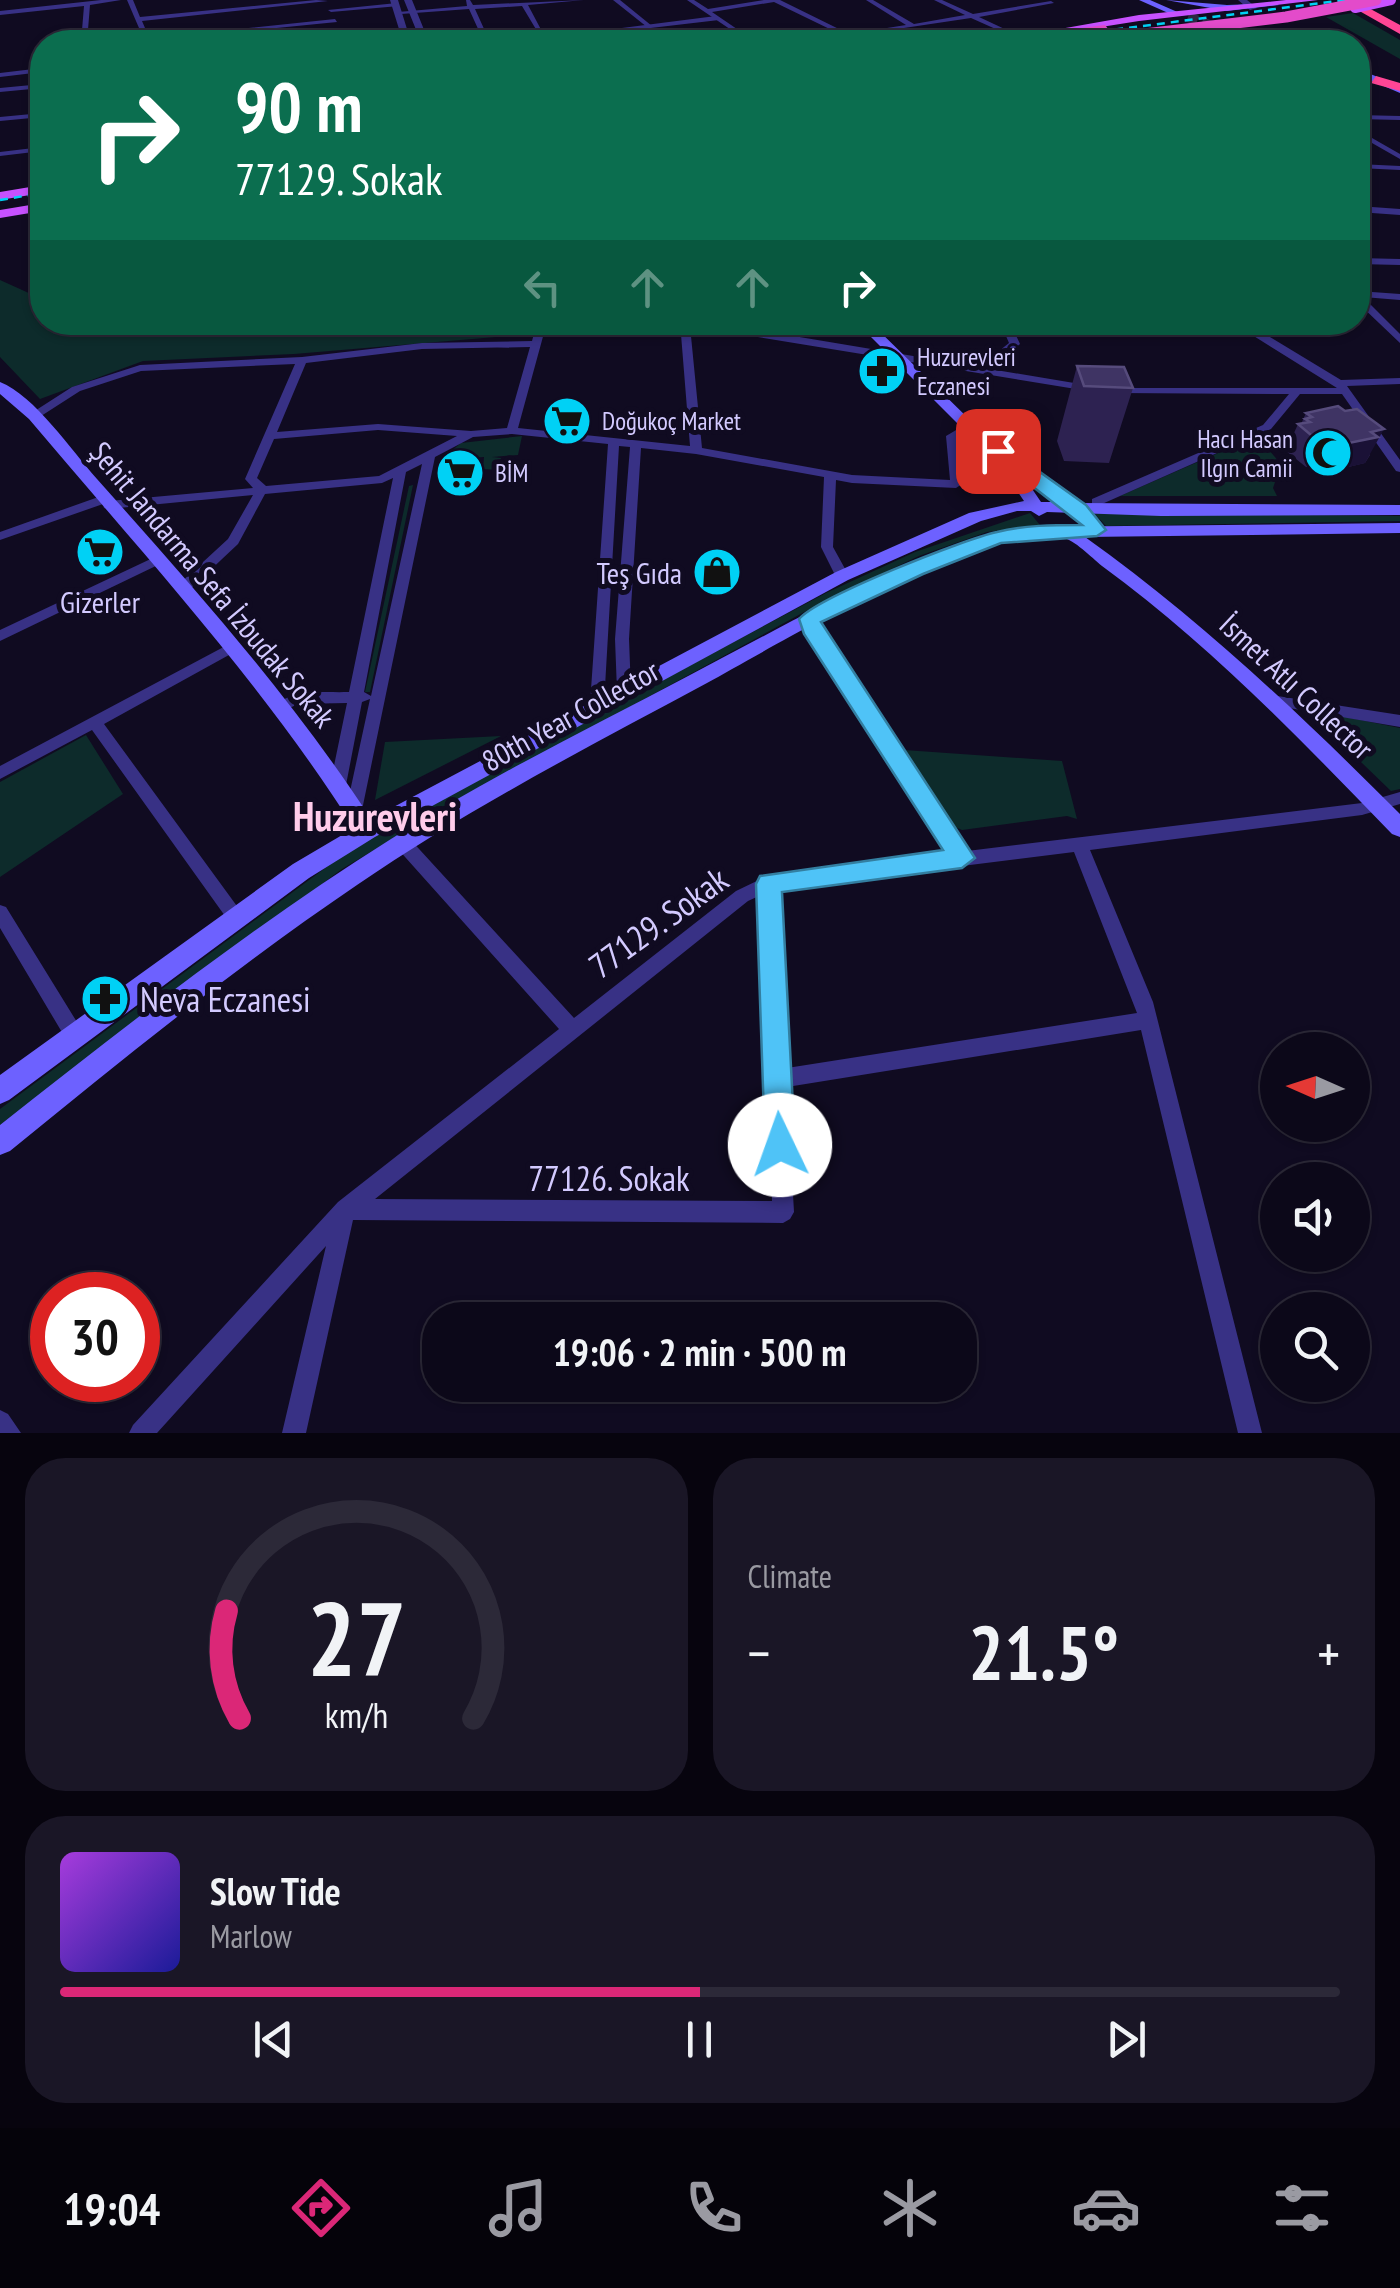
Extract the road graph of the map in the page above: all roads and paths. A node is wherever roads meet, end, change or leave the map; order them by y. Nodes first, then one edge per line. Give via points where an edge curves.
1 (118, 0) edge
2 (130, 0) edge
3 (408, 0) edge
4 (581, 0) edge
5 (616, 0) edge
6 (690, 0) edge
7 (776, 0) edge
8 (869, 0) edge
9 (937, 0) edge
10 (1134, 0) edge
11 (1143, 0) edge
12 (1167, 0) edge
13 (1313, 0) edge
14 (1334, 0) edge
15 (1346, 0) edge
16 (1391, 0) edge
17 (324, 1) edge
18 (540, 1) edge
19 (1047, 1) edge
20 (87, 4) junction
21 (468, 4) edge
22 (524, 4) junction
23 (1371, 4) edge
24 (1249, 5) edge
25 (397, 6) edge
26 (330, 10) junction
27 (414, 11) junction
28 (706, 11) junction
29 (0, 14) edge
30 (1211, 14) junction
31 (971, 16) junction
32 (1186, 17) junction
33 (1307, 17) junction
34 (1400, 17) edge
35 (1139, 18) junction
36 (140, 19) junction
37 (718, 19) junction
38 (335, 21) junction
39 (649, 26) junction
40 (913, 26) junction
41 (1244, 26) junction
42 (1220, 29) junction
43 (85, 30) edge
44 (143, 30) edge
45 (250, 30) edge
46 (340, 30) edge
47 (421, 30) edge
48 (481, 30) edge
49 (538, 30) edge
50 (621, 30) edge
51 (631, 30) edge
52 (734, 30) edge
53 (838, 30) edge
54 (888, 30) edge
55 (1002, 30) edge
56 (1067, 30) edge
57 (1083, 30) edge
58 (1175, 30) edge
59 (1212, 30) tunnel mouth
60 (1223, 30) edge
61 (1254, 30) edge
62 (1287, 30) edge
63 (1400, 33) edge
64 (30, 71) edge
65 (0, 74) edge
66 (1370, 78) edge
67 (1370, 80) edge
68 (1376, 80) joint
69 (30, 87) edge
70 (0, 90) edge
71 (1400, 91) edge
72 (30, 116) edge
73 (1370, 118) edge
74 (1400, 118) edge
75 (0, 119) edge
76 (1370, 139) edge
77 (30, 150) edge
78 (0, 154) edge
79 (1400, 157) edge
80 (1370, 167) edge
81 (1400, 168) edge
82 (30, 192) edge
83 (0, 196) edge
84 (30, 209) edge
85 (1370, 210) edge
86 (1400, 212) edge
87 (0, 214) edge
88 (1370, 261) edge
89 (1400, 262) edge
90 (1370, 296) edge
91 (1400, 296) edge
92 (1370, 309) edge
93 (538, 335) edge
94 (687, 335) edge
95 (766, 335) edge
96 (874, 335) edge
97 (1012, 335) edge
98 (1259, 335) edge
99 (1400, 340) edge
100 (535, 344) junction
101 (894, 356) junction
102 (302, 360) junction
103 (982, 370) junction
104 (1400, 381) edge
105 (1342, 387) junction
106 (2, 391) edge
107 (1296, 391) junction
108 (34, 416) junction
109 (968, 426) junction
110 (512, 431) junction
111 (471, 434) junction
112 (270, 436) junction
113 (614, 440) junction
114 (636, 442) junction
115 (696, 450) junction
116 (998, 451) junction
117 (429, 457) junction
118 (1400, 468) edge
119 (400, 471) junction
120 (830, 476) junction
121 (262, 488) junction
122 (106, 502) junction
123 (1070, 505) junction
124 (1034, 506) junction
125 (1096, 508) junction
126 (1400, 510) edge
127 (1400, 528) edge
128 (1097, 530) junction
129 (1066, 531) junction
130 (0, 536) edge
131 (157, 560) junction
132 (842, 576) junction
133 (182, 589) junction
134 (1150, 592) junction
135 (810, 619) junction
136 (0, 636) edge
137 (233, 647) junction
138 (624, 691) junction
139 (378, 697) junction
140 (354, 698) junction
141 (1271, 700) junction
142 (596, 704) junction
143 (279, 708) junction
144 (1400, 722) edge
145 (95, 723) junction
146 (0, 773) edge
147 (338, 784) junction
148 (1400, 798) edge
149 (1378, 805) junction
150 (354, 810) junction
151 (1400, 828) edge
152 (367, 831) junction
153 (403, 843) junction
154 (1080, 845) junction
155 (962, 858) junction
156 (769, 884) junction
157 (0, 912) edge
158 (236, 918) junction
159 (1149, 1020) junction
160 (570, 1027) junction
161 (73, 1033) junction
162 (777, 1079) junction
163 (0, 1091) edge
164 (0, 1142) edge
165 (346, 1209) junction
166 (0, 1422) edge
167 (9, 1433) edge
168 (141, 1433) edge
169 (294, 1433) edge
170 (1250, 1433) edge

1 - 20 street
2 - 36 street
3 - 27 street
4 - 18 street
5 - 39 street
6 - 28 street
7 - 28 street
7 - 53 street
8 - 40 street
9 - 31 street
10 - 35 main road via 1148,10
11 - 32 main road
12 - 24 main road
12 - 30 main road
13 - 24 main road
14 - 57 highway
15 - 23 highway
16 - 33 main road, bridge
17 - 26 street
17 - 36 street
18 - 22 street
19 - 31 street
20 - 29 street
20 - 43 street
21 - 22 street
21 - 27 street
21 - 48 street
22 - 49 street
23 - 34 highway
23 - 58 highway, bridge
23 - 63 highway
24 - 30 main road
25 - 26 street
25 - 27 street
26 - 38 street
27 - 47 street
28 - 37 street
30 - 32 main road
31 - 40 street
31 - 55 street
32 - 35 main road
33 - 41 main road
33 - 62 main road
35 - 56 main road
36 - 44 street
37 - 39 street
37 - 51 street
37 - 52 street
38 - 45 street
38 - 46 street
39 - 50 street
40 - 54 street
41 - 42 main road
41 - 61 main road
42 - 59 main road
42 - 60 main road
64 - 65 street
66 - 68 main road
67 - 71 main road
68 - 71 highway
69 - 70 street
72 - 75 street
73 - 74 street
76 - 79 street
77 - 78 street
80 - 81 street
82 - 83 main road
84 - 87 main road
85 - 86 street
88 - 89 street
90 - 91 street
92 - 99 street
93 - 100 street
94 - 115 street
95 - 101 street
96 - 101 main road
97 - 103 street via 1016,344
98 - 105 street
100 - 102 street via 422,346
100 - 110 street
101 - 103 street
101 - 109 main road
102 - 108 street via 140,368 76,389
102 - 112 street
103 - 107 street via 1096,390
104 - 105 street
105 - 107 street
105 - 118 street
106 - 108 main road, Şehit Jandarma Sefa İzbudak Sokak
107 - 125 street via 1267,428 1096,502
108 - 122 main road, Şehit Jandarma Sefa İzbudak Sokak
109 - 116 main road
109 - 120 street via 952,436 956,484
110 - 111 street
110 - 113 street
111 - 112 street via 378,427
111 - 117 street
112 - 121 street via 251,479
113 - 114 street
113 - 142 street
114 - 115 street
114 - 138 street
115 - 120 street
116 - 123 main road
116 - 124 main road
117 - 119 street
117 - 139 street
119 - 121 street via 382,479
119 - 140 street
120 - 132 street via 828,547
121 - 122 street
121 - 133 street via 233,542
122 - 130 street
122 - 131 main road, Şehit Jandarma Sefa İzbudak Sokak
123 - 124 main road, 80th Year Collector
123 - 125 main road
123 - 128 main road, İsmet Atlı Collector
124 - 129 main road, İsmet Atlı Collector
124 - 132 main road, 80th Year Collector via 975,517
125 - 126 main road
127 - 128 main road
128 - 129 main road, 80th Year Collector
128 - 134 main road, İsmet Atlı Collector
129 - 134 main road, İsmet Atlı Collector
129 - 135 main road, 80th Year Collector via 997,538
131 - 133 main road, Şehit Jandarma Sefa İzbudak Sokak
131 - 136 street
132 - 138 main road, 80th Year Collector
133 - 137 main road, Şehit Jandarma Sefa İzbudak Sokak
134 - 141 main road, İsmet Atlı Collector
135 - 153 main road, 80th Year Collector
135 - 155 street
137 - 143 main road, Şehit Jandarma Sefa İzbudak Sokak
137 - 145 street
138 - 142 main road, 80th Year Collector
139 - 140 street
139 - 150 street
140 - 143 street via 294,699
140 - 147 street
141 - 144 street
141 - 149 main road, İsmet Atlı Collector
142 - 152 main road, 80th Year Collector
143 - 147 main road, Şehit Jandarma Sefa İzbudak Sokak
145 - 146 street
145 - 158 street
147 - 150 main road, Şehit Jandarma Sefa İzbudak Sokak
148 - 149 street, 77129. Sokak
149 - 151 main road, İsmet Atlı Collector
149 - 154 street, 77129. Sokak
150 - 152 main road, Şehit Jandarma Sefa İzbudak Sokak
152 - 158 main road, 80th Year Collector
153 - 160 street
153 - 164 main road, 80th Year Collector via 314,902
154 - 155 street, 77129. Sokak
154 - 159 street
155 - 156 street, 77129. Sokak
156 - 160 street, 77129. Sokak via 742,896
156 - 162 street, 77126. Sokak
157 - 161 street
158 - 161 main road, 80th Year Collector
159 - 162 street
159 - 170 street
160 - 165 street, 77129. Sokak via 550,1051
161 - 163 main road, 80th Year Collector
162 - 165 street, 77126. Sokak via 783,1212
165 - 168 street, 77129. Sokak
165 - 169 street
166 - 167 street

